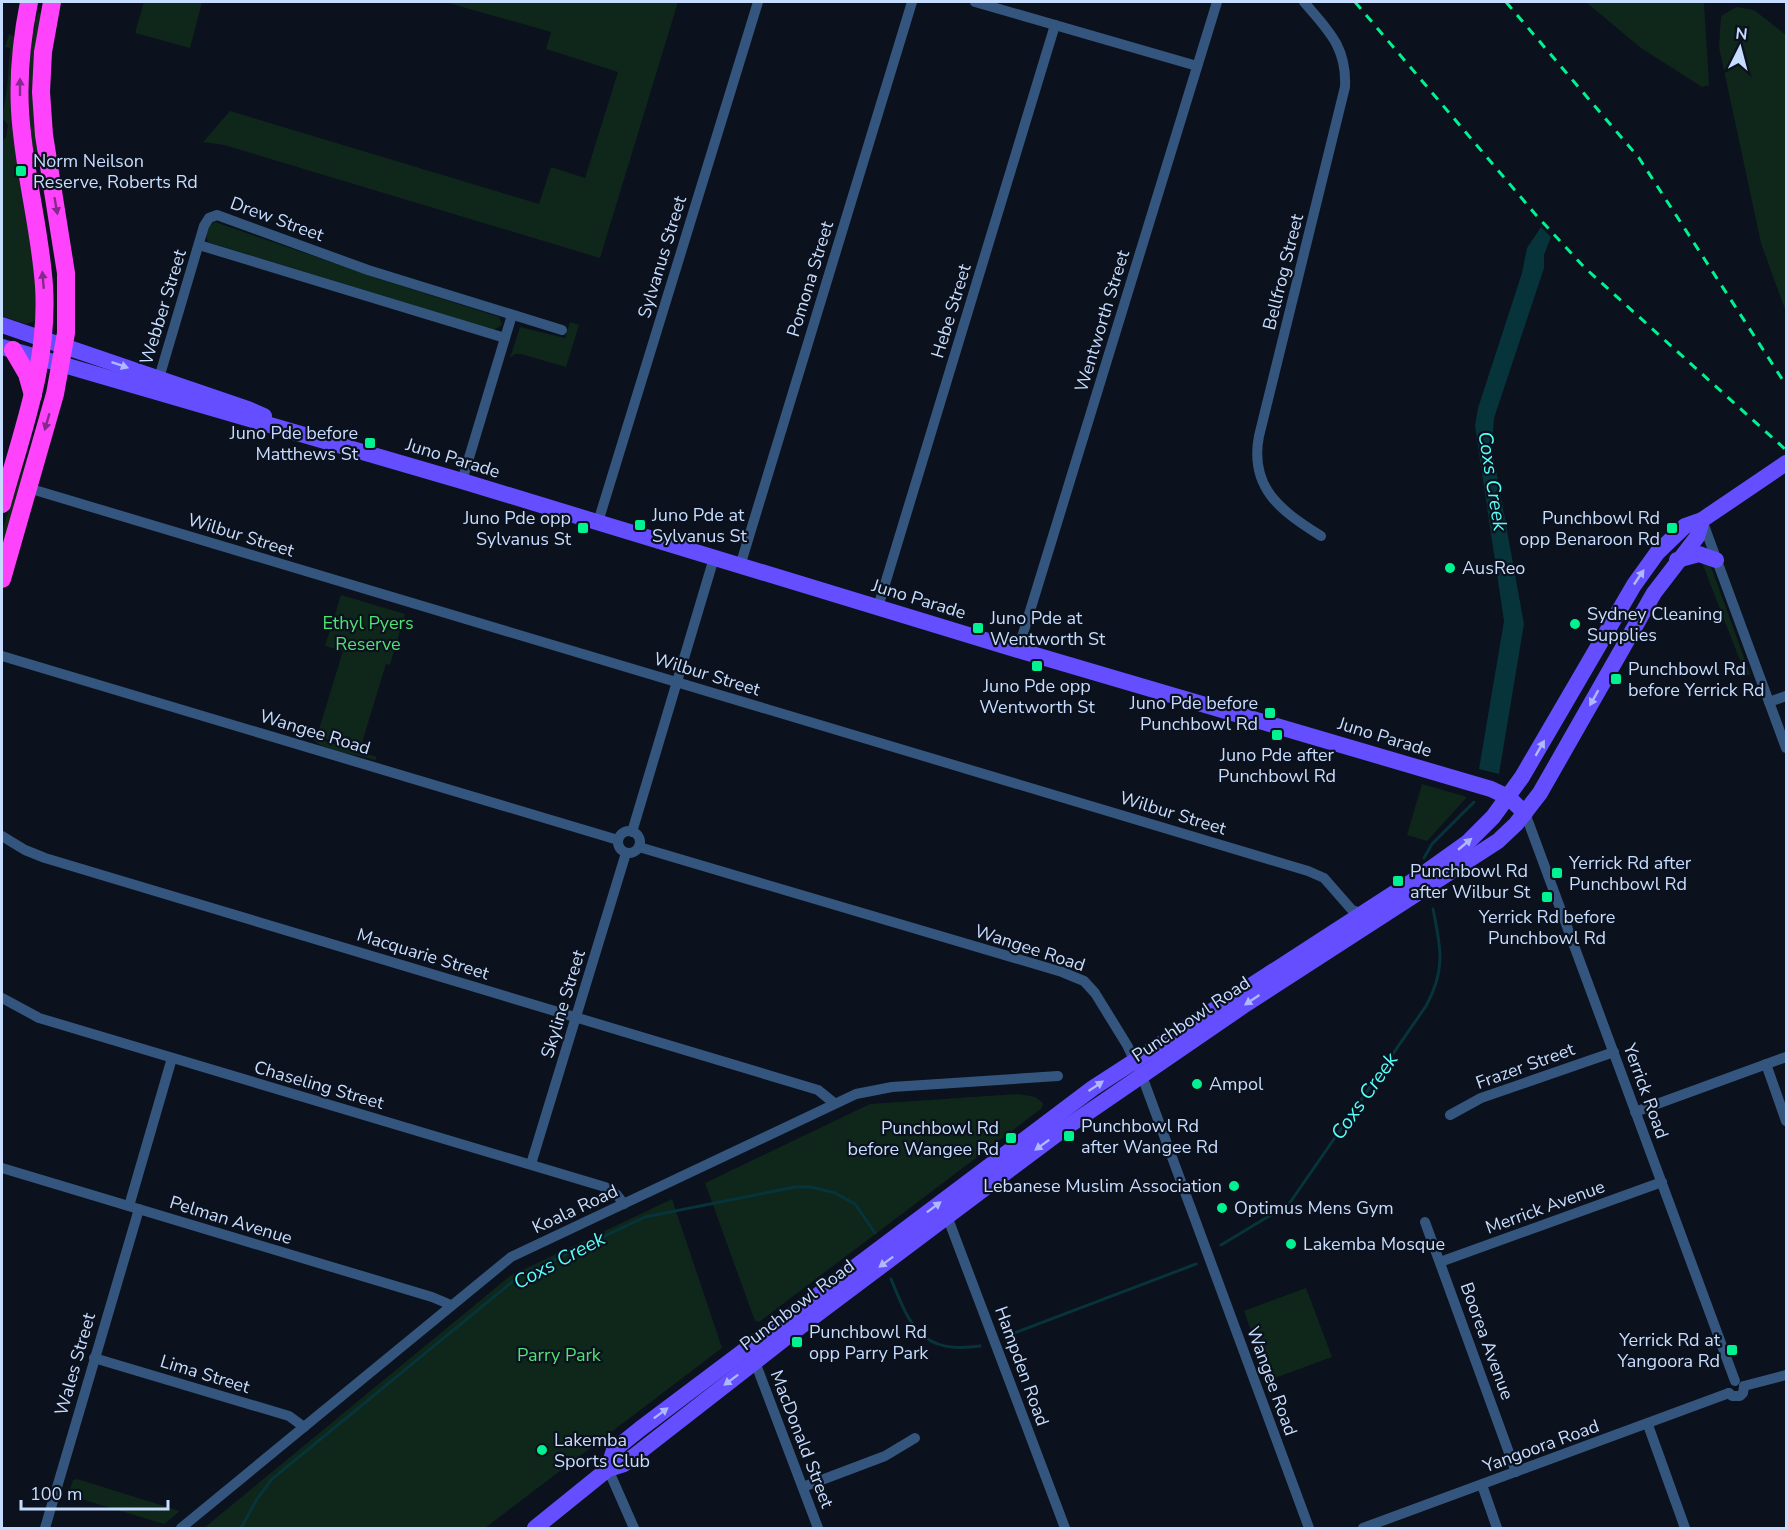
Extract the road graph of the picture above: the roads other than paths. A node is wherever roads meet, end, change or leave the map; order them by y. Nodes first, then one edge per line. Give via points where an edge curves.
1 (29, 2) edge
2 (52, 2) edge
3 (758, 2) edge
4 (912, 2) edge
5 (975, 2) edge
6 (1217, 2) edge
7 (1304, 2) edge
8 (1055, 26) junction
9 (1197, 66) junction
10 (199, 245) junction
11 (512, 315) junction
12 (2, 325) edge
13 (562, 330) dead end
14 (44, 338) junction
15 (505, 338) junction
16 (65, 346) junction
17 (7, 348) edge
18 (42, 359) junction
19 (62, 365) junction
20 (159, 378) junction
21 (33, 395) junction
22 (295, 432) junction
23 (1784, 464) edge
24 (462, 481) junction
25 (28, 488) junction
26 (2, 499) edge
27 (1702, 520) junction
28 (598, 522) junction
29 (1321, 536) dead end
30 (714, 558) junction
31 (1676, 560) junction
32 (1716, 560) junction
33 (740, 566) junction
34 (2, 579) edge
35 (878, 607) junction
36 (1018, 650) junction
37 (2, 656) edge
38 (676, 682) junction
39 (1786, 696) edge
40 (1769, 702) junction
41 (1786, 748) edge
42 (1508, 797) junction
43 (1525, 813) junction
44 (632, 832) junction
45 (2, 836) edge
46 (618, 840) junction
47 (639, 847) junction
48 (626, 853) junction
49 (1363, 914) junction
50 (2, 998) edge
51 (576, 1018) junction
52 (1614, 1052) junction
53 (1786, 1057) edge
54 (172, 1059) junction
55 (1135, 1060) junction
56 (1766, 1064) junction
57 (1058, 1076) dead end
58 (1142, 1076) junction
59 (834, 1103) junction
60 (1635, 1112) junction
61 (1450, 1115) dead end
62 (1786, 1121) edge
63 (531, 1164) junction
64 (2, 1168) edge
65 (1662, 1182) junction
66 (624, 1204) junction
67 (134, 1207) junction
68 (947, 1216) junction
69 (1425, 1222) dead end
70 (1440, 1262) junction
71 (451, 1305) junction
72 (94, 1358) junction
73 (754, 1362) junction
74 (1786, 1375) edge
75 (1739, 1383) junction
76 (1648, 1425) junction
77 (304, 1427) junction
78 (915, 1438) dead end
79 (608, 1469) junction
80 (1516, 1472) junction
81 (1482, 1485) junction
82 (803, 1487) junction
83 (45, 1528) edge
84 (181, 1528) edge
85 (535, 1528) edge
86 (634, 1528) edge
87 (818, 1528) edge
88 (1065, 1528) edge
89 (1309, 1528) edge
90 (1363, 1528) edge
91 (1497, 1528) edge
92 (1685, 1528) edge

14 -> 1 highway via 43,274 20,110 20,63
2 -> 16 highway via 41,92 66,273
3 - 28 street, Sylvanus Street
4 - 33 street, Pomona Street
5 - 8 street
6 - 9 street, Wentworth Street
7 - 29 street, Bellfrog Street via 1342,52 1345,87 1256,462 1264,486 1276,503
8 - 9 street
8 - 35 street, Hebe Street
9 - 36 street, Wentworth Street
10 - 11 street, Drew Street via 206,221 220,216 369,270
10 - 15 street
10 - 20 street, Webber Street
11 - 13 street, Drew Street
11 - 15 street
12 - 14 main road, Juno Parade
14 - 16 main road, Juno Parade
14 - 18 highway
15 - 24 street
16 - 19 highway
16 -> 20 main road, Juno Parade
17 - 18 main road, Juno Parade
17 - 21 highway via 31,383
18 - 19 main road, Juno Parade
18 - 21 highway
19 - 22 main road, Juno Parade
19 -> 25 highway
20 - 22 main road, Juno Parade via 248,409
21 - 26 highway
22 - 24 main road, Juno Parade
23 - 27 main road, Punchbowl Road
24 - 28 main road, Juno Parade
25 - 34 highway
25 - 38 street, Wilbur Street
27 - 31 main road, Punchbowl Road via 1696,537
27 - 32 street
42 -> 27 main road, Punchbowl Road via 1641,573 1676,533
28 - 30 main road, Juno Parade
30 - 33 main road, Juno Parade
30 - 38 street
31 - 32 main road via 1699,554
31 -> 43 main road, Punchbowl Road
32 - 40 street
33 - 35 main road, Juno Parade
35 - 36 main road, Juno Parade
36 - 42 main road, Juno Parade
37 - 46 street, Wangee Road
38 - 44 street
38 - 49 street, Wilbur Street via 1308,871 1324,878 1352,910
39 - 40 street
40 - 41 street
42 - 43 main road, Juno Parade
49 -> 42 main road, Punchbowl Road via 1451,855 1479,831
43 - 52 street, Yerrick Road
43 -> 58 main road, Punchbowl Road via 1488,848
44 - 46 street via 625,832
44 - 47 street via 638,836
45 - 51 street, Macquarie Street via 45,858
46 - 48 street
47 - 48 street
47 - 55 street, Wangee Road via 1075,977 1095,993
48 - 51 street, Skyline Street
49 - 55 main road, Punchbowl Road
50 - 54 street, Chaseling Street via 39,1018
51 - 59 street, Macquarie Street via 818,1090
51 - 63 street, Skyline Street
52 - 60 street, Yerrick Road
52 - 61 street, Frazer Street via 1481,1098
53 - 56 street
54 - 63 street, Chaseling Street
54 - 67 street, Wales Street
55 - 58 street, Wangee Road
79 -> 55 main road, Punchbowl Road via 614,1450 640,1429 1015,1145
56 - 60 street
56 - 62 street
57 - 59 street, Koala Road via 892,1087
58 -> 68 main road, Punchbowl Road
58 - 89 street, Wangee Road
59 - 66 street, Koala Road
60 - 65 street, Yerrick Road
63 - 66 street, Chaseling Street via 605,1187
64 - 67 street, Pelman Avenue
65 - 70 street, Merrick Avenue
65 - 75 street, Yerrick Road
66 - 71 street, Koala Road via 511,1257
67 - 71 street, Pelman Avenue
67 - 72 street, Wales Street
68 -> 73 main road, Punchbowl Road
68 - 88 street, Hampden Road
69 - 70 street, Boorea Avenue
70 - 80 street, Boorea Avenue
71 - 77 street, Koala Road
72 - 77 street, Lima Street via 289,1416
72 - 83 street, Wales Street
73 -> 79 main road, Punchbowl Road via 624,1464
73 - 82 street, MacDonald Street
74 - 75 street
75 - 76 street, Yangoora Road via 1744,1391 1740,1396 1729,1393
76 - 80 street, Yangoora Road
76 - 92 street
77 - 84 street, Koala Road
78 - 82 street via 885,1456
79 - 85 main road, Punchbowl Road
79 - 86 street
80 - 81 street, Yangoora Road
81 - 90 street, Yangoora Road
81 - 91 street
82 - 87 street, MacDonald Street

